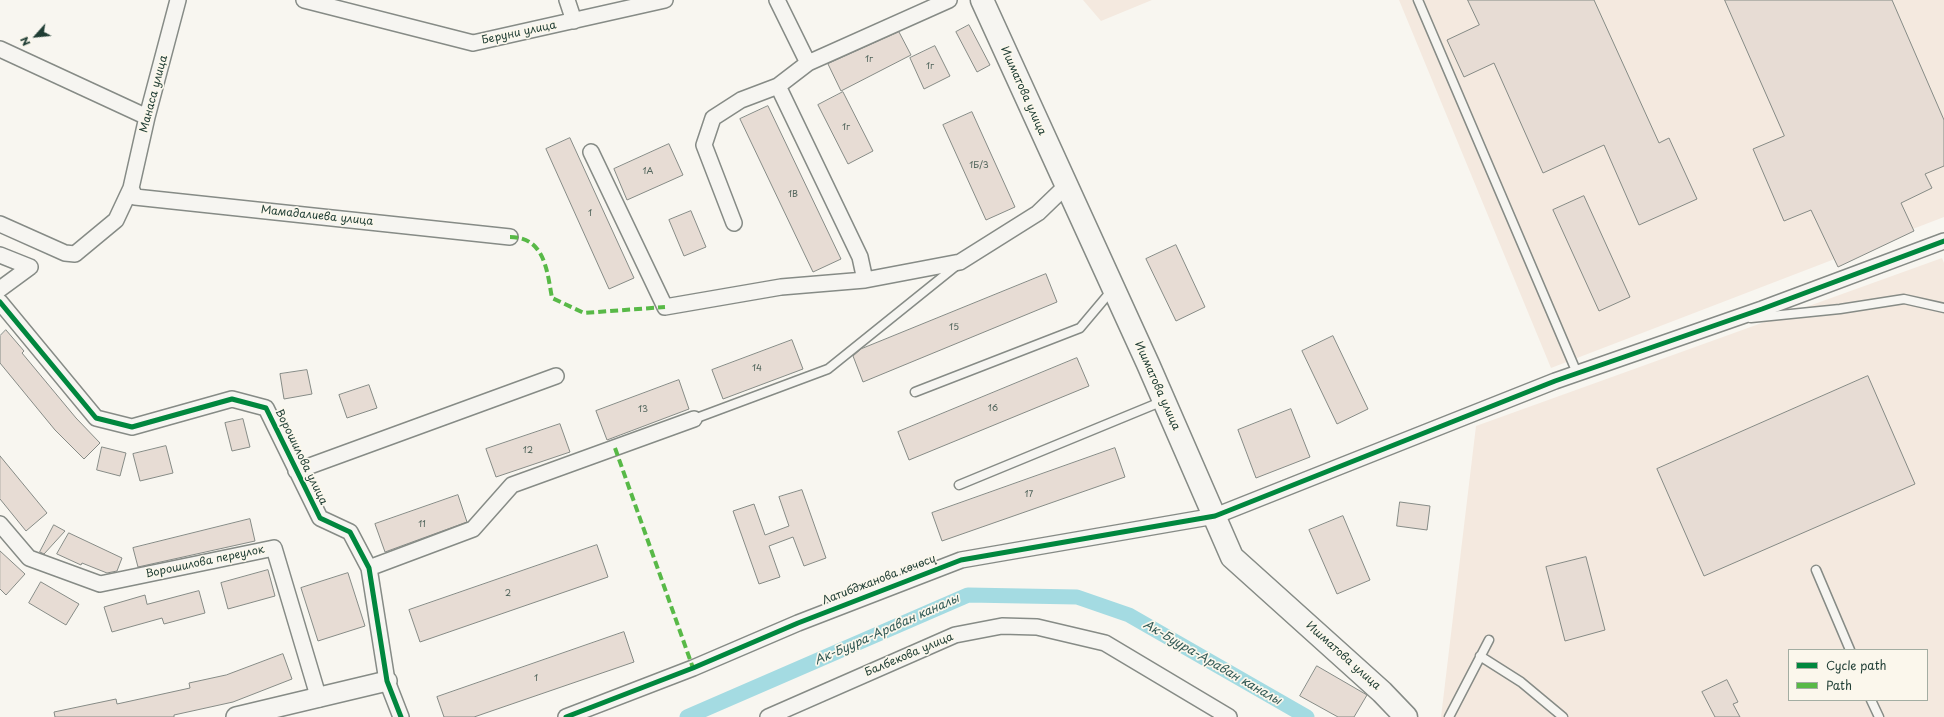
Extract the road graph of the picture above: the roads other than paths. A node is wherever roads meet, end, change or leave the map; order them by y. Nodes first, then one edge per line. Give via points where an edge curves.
1 (178, 0) edge
2 (304, 0) edge
3 (567, 0) edge
4 (664, 0) edge
5 (777, 0) edge
6 (949, 0) edge
7 (982, 0) edge
8 (1418, 0) edge
9 (574, 20) junction
10 (0, 49) edge
11 (808, 63) junction
12 (778, 86) junction
13 (147, 117) junction
14 (591, 152) dead end
15 (1066, 186) junction
16 (131, 188) junction
17 (734, 223) dead end
18 (0, 224) edge
19 (510, 237) dead end
20 (1944, 241) edge
21 (0, 255) edge
22 (960, 262) junction
23 (865, 280) junction
24 (0, 289) edge
25 (1113, 289) junction
26 (0, 302) edge
27 (1944, 308) edge
28 (1728, 321) junction
29 (1577, 373) junction
30 (556, 376) dead end
31 (915, 392) dead end
32 (1164, 401) junction
33 (694, 419) joint
34 (296, 471) junction
35 (959, 485) dead end
36 (1215, 516) junction
37 (0, 524) edge
38 (369, 568) junction
39 (1816, 570) dead end
40 (1489, 640) dead end
41 (1850, 649) edge
42 (1480, 656) junction
43 (387, 681) junction
44 (319, 698) junction
45 (1871, 701) edge
46 (236, 717) edge
47 (401, 717) edge
48 (566, 717) edge
49 (768, 717) edge
50 (1229, 717) edge
51 (1406, 717) edge
52 (1449, 717) edge
53 (1563, 717) edge
54 (1878, 717) edge

1 - 13 street, Манаса улица
2 - 9 street, Беруни улица via 473,43
3 - 9 street
4 - 9 street, Беруни улица
5 - 11 street
6 - 11 street
7 - 15 main road, Ишматова улица
8 - 29 lane
10 - 13 street
11 - 12 street
12 - 17 street via 741,100 713,118 710,125 704,145
12 - 23 street via 860,257
13 - 16 street, Манаса улица
14 - 23 street via 665,307 781,287
15 - 22 street via 1038,213
15 - 25 main road, Ишматова улица
16 - 18 street via 116,220 75,254 65,253
16 - 19 street, Мамадалиева улица via 135,197
20 - 28 street, Латибджанова көчөсү
21 - 24 street via 30,268
22 - 23 street
22 - 33 lane via 828,369
25 - 31 lane via 1080,328
25 - 32 main road, Ишматова улица
26 - 34 street, Ворошилова улица via 96,418 132,427 232,399 266,408
27 - 28 lane via 1904,299
28 - 29 street, Латибджанова көчөсү
29 - 36 street, Латибджанова көчөсү
30 - 34 street
32 - 35 lane
32 - 36 main road, Ишматова улица
33 - 38 street via 512,485 474,528
34 - 38 street, Ворошилова улица via 320,518 350,532
36 - 48 street, Латибджанова көчөсү via 961,560
36 - 51 main road, Ишматова улица via 1232,557 1382,692
37 - 44 street, Ворошилова переулок via 29,558 100,584 274,548
38 - 43 street, Ворошилова улица
39 - 41 lane
40 - 42 lane
42 - 52 lane
42 - 53 lane via 1521,682
43 - 44 street
43 - 47 street, Ворошилова улица
44 - 46 street
45 - 54 lane
49 - 50 street, Балбекова улица via 955,635 1002,626 1037,627 1105,643

